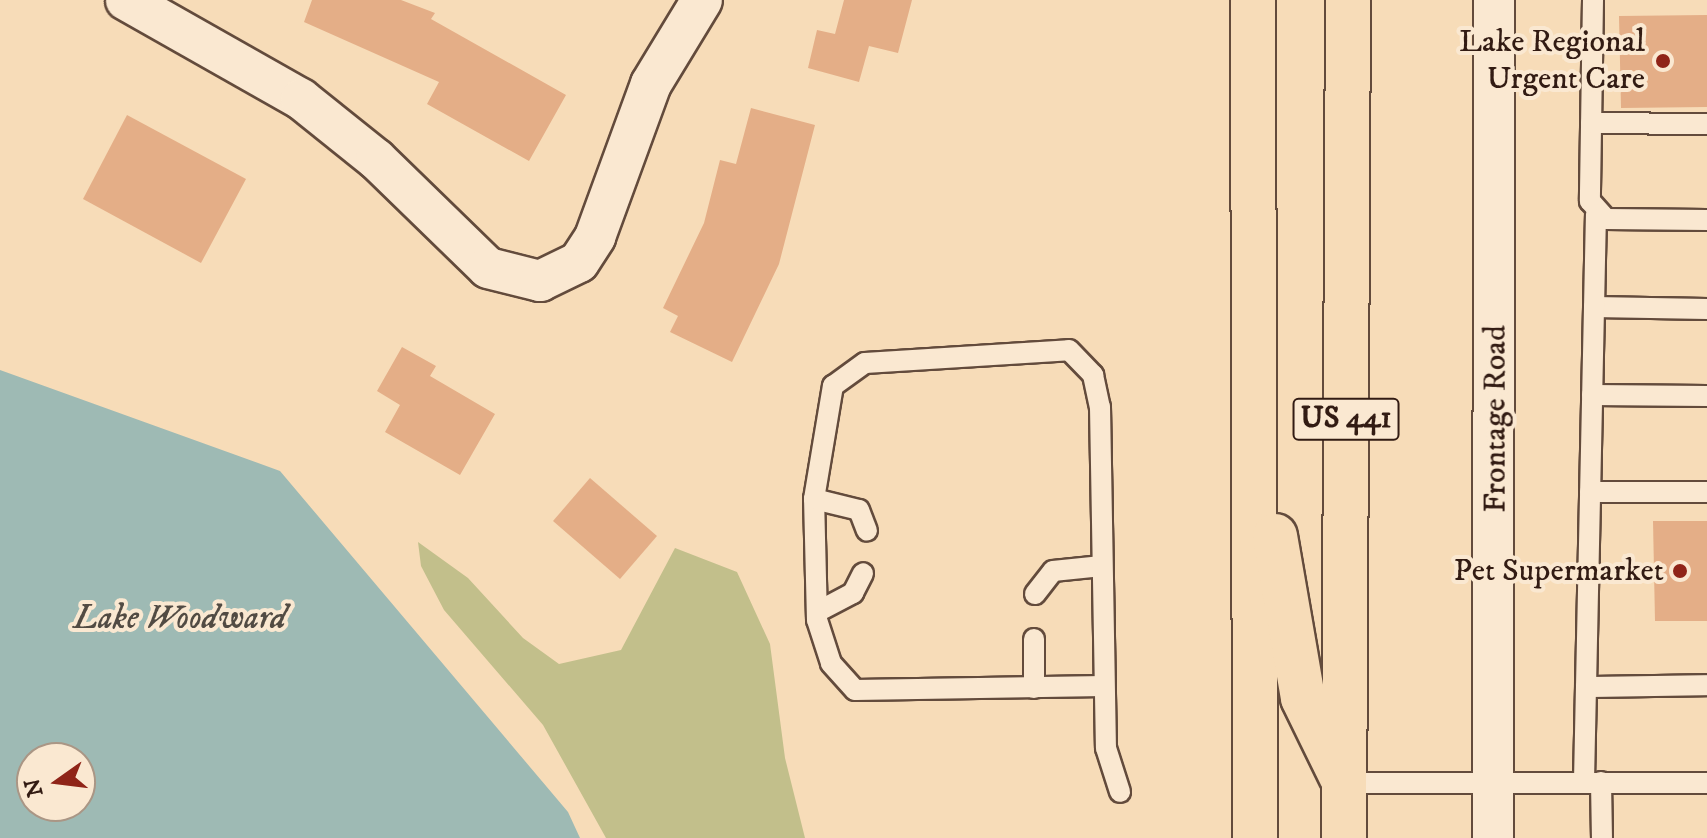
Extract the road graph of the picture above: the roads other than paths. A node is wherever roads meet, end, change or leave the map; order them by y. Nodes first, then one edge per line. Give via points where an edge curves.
1 (126, 0) edge
2 (702, 0) edge
3 (1253, 0) edge
4 (1348, 0) edge
5 (1494, 0) edge
6 (1593, 0) edge
7 (1591, 123) junction
8 (1707, 124) edge
9 (1596, 214) junction
10 (1707, 220) edge
11 (1594, 307) junction
12 (1707, 309) edge
13 (1592, 395) junction
14 (1707, 396) edge
15 (1254, 416) junction
16 (1590, 492) junction
17 (1707, 492) edge
18 (814, 499) junction
19 (867, 531) dead end
20 (1102, 566) junction
21 (863, 573) dead end
22 (1035, 594) dead end
23 (817, 612) junction
24 (1034, 639) dead end
25 (1707, 685) edge
26 (1104, 686) junction
27 (1586, 687) junction
28 (1034, 688) junction
29 (1493, 780) junction
30 (1592, 781) junction
31 (1344, 783) junction
32 (1707, 783) edge
33 (1120, 792) dead end
34 (1255, 838) edge
35 (1344, 838) edge
36 (1493, 838) edge
37 (1602, 838) edge

1 - 2 street via 301,99 376,159 488,268 540,281 579,262 595,237 651,84
3 - 15 main road, US 441
4 - 31 main road, US 441
5 - 29 street, Frontage Road
6 - 7 lane
7 - 8 lane
7 - 9 lane via 1590,201
9 - 10 lane via 1606,219
9 - 11 lane
11 - 12 lane
11 - 13 lane
13 - 14 lane
13 - 16 lane
15 - 31 main road via 1303,698
15 - 34 main road, US 441
16 - 17 lane
16 - 27 lane
18 - 19 lane via 859,510
18 - 20 lane via 833,386 865,363 1069,350 1093,375 1100,407
18 - 23 lane
20 - 22 lane via 1053,571
20 - 26 lane
21 - 23 lane via 853,593
23 - 28 lane via 831,663 855,690
24 - 28 lane
25 - 27 lane
26 - 28 lane
26 - 33 lane via 1106,748
27 - 30 lane
29 - 30 lane
29 - 31 lane
29 - 36 street, Frontage Road
30 - 32 lane
30 - 37 lane
31 - 35 main road, US 441

